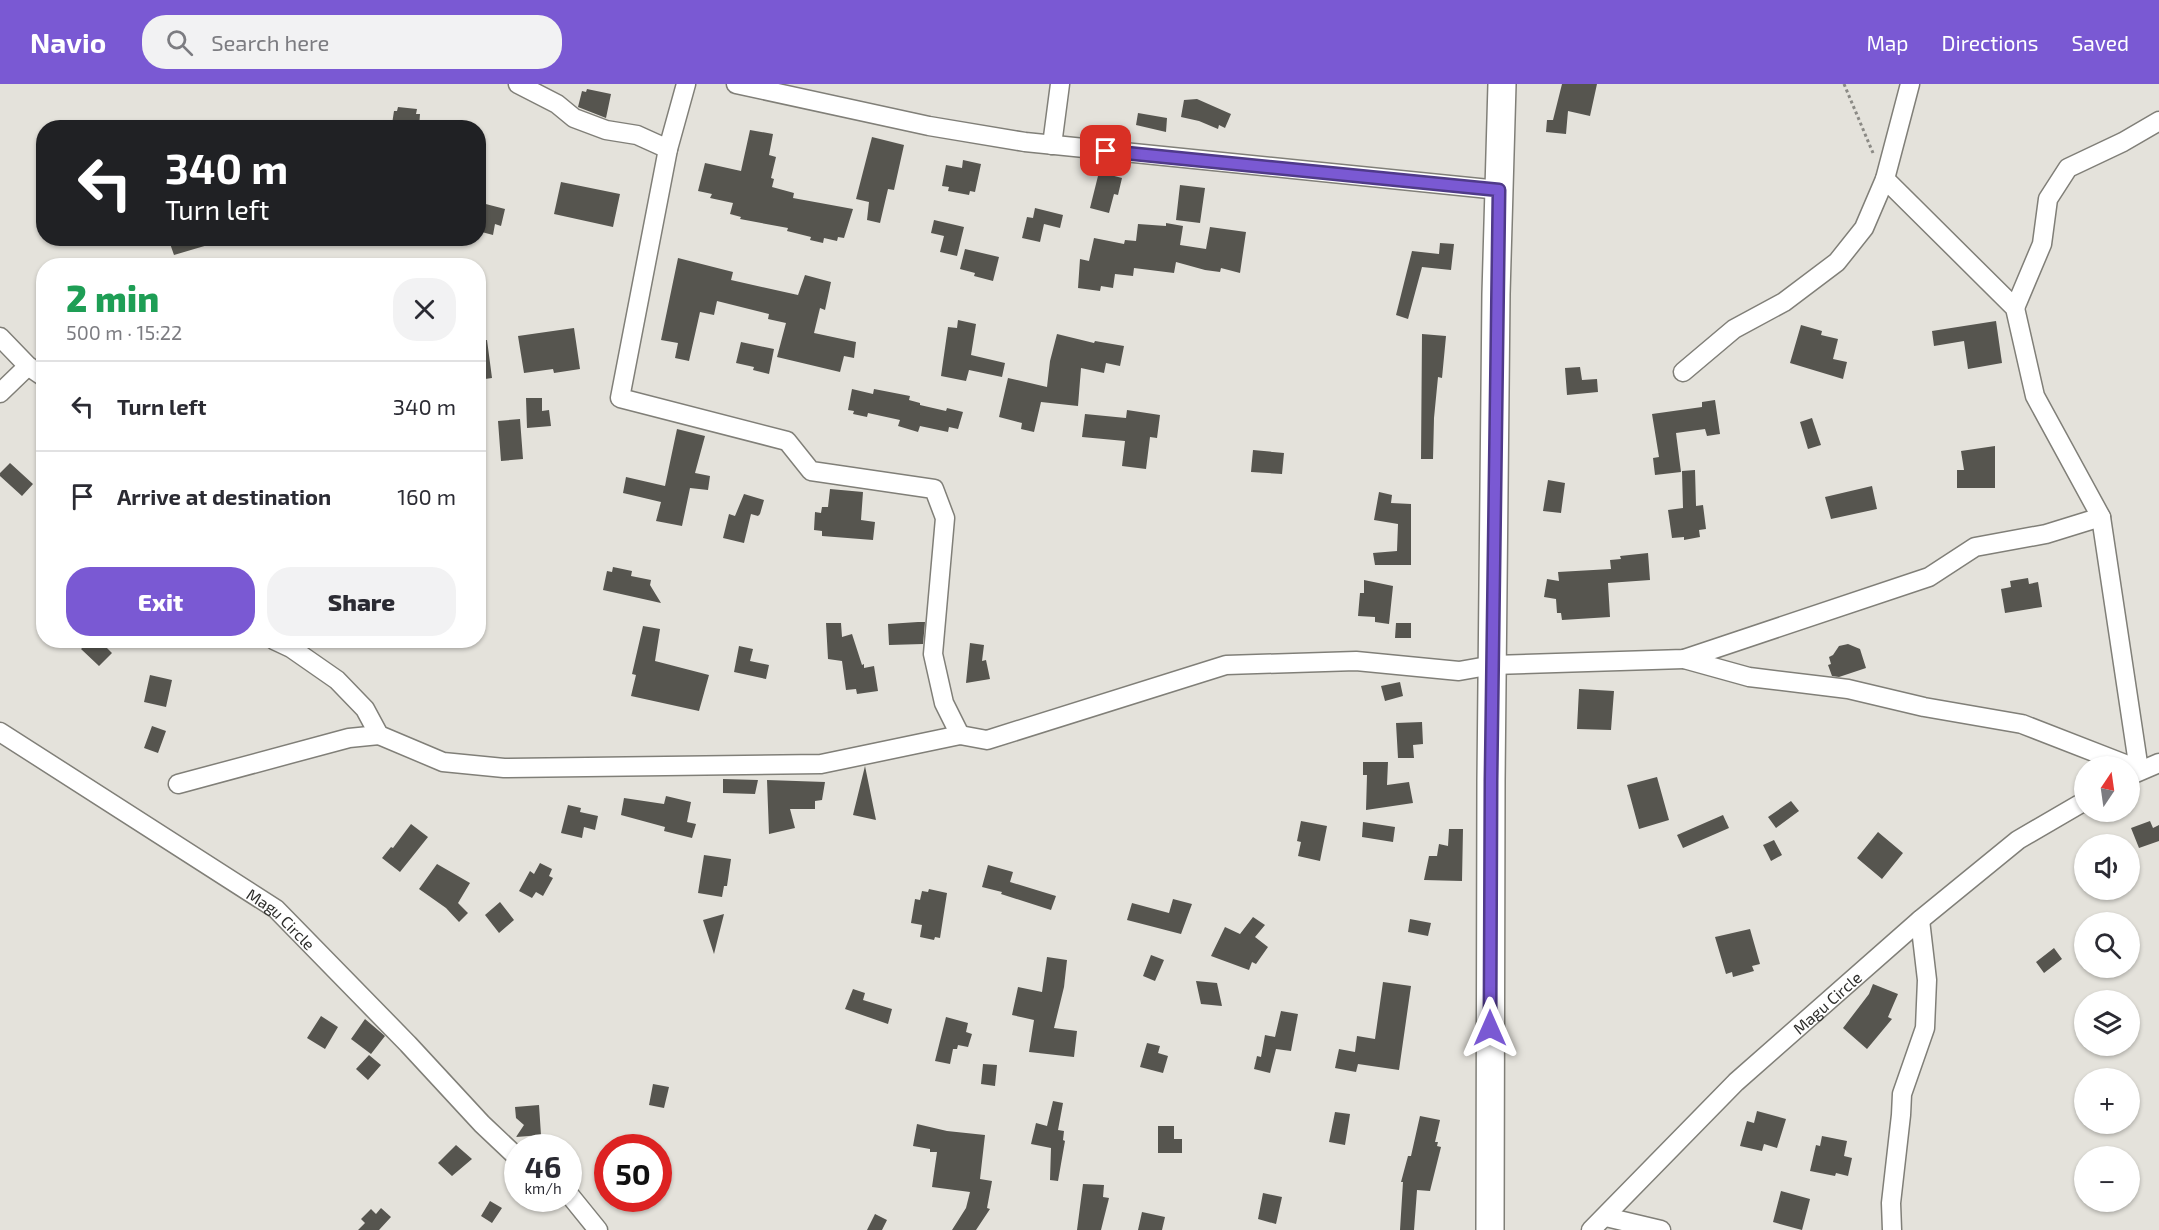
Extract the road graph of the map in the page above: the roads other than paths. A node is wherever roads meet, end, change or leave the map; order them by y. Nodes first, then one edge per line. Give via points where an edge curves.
1 (518, 84) edge
2 (686, 84) edge
3 (736, 84) edge
4 (1060, 84) edge
5 (1502, 84) edge
6 (1910, 84) edge
7 (2159, 121) edge
8 (1052, 145) junction
9 (668, 149) junction
10 (1885, 179) junction
11 (1499, 190) junction
12 (2015, 308) junction
13 (0, 337) edge
14 (36, 371) edge
15 (1683, 372) dead end
16 (0, 393) edge
17 (2101, 517) junction
18 (291, 648) edge
19 (1684, 659) junction
20 (1493, 665) junction
21 (0, 732) edge
22 (379, 735) junction
23 (960, 735) junction
24 (2099, 756) edge
25 (2130, 756) edge
26 (2159, 763) edge
27 (2140, 768) edge
28 (178, 784) dead end
29 (2074, 807) edge
30 (1920, 920) junction
31 (504, 1145) edge
32 (582, 1210) edge
33 (1605, 1217) junction
34 (598, 1230) edge
35 (1490, 1230) edge
36 (1591, 1230) edge
37 (1660, 1230) edge
38 (1892, 1230) edge

1 - 9 street via 557,104 574,118 606,130 637,135
2 - 9 street
3 - 8 street via 929,126
4 - 8 street
5 - 11 main road
6 - 10 street
7 - 12 street via 2068,168 2048,199 2042,244
8 - 11 street
9 - 23 street via 620,399 787,441 811,471 934,489 945,518 933,654 944,703
10 - 12 street
10 - 15 street via 1864,228 1837,262 1784,302 1734,329
11 - 20 main road
12 - 17 street via 2035,396
13 - 14 street
14 - 16 street
17 - 19 street via 2046,534 1975,547 1929,577
17 - 25 street
18 - 22 street via 337,680 365,709
19 - 20 street
19 - 24 street via 1749,677 1848,689 2022,724
20 - 23 street via 1459,671 1356,661 1226,665 987,740
20 - 35 main road
21 - 31 street, Magu Circle via 276,909
22 - 23 street via 443,762 504,768 821,764
22 - 28 street via 349,738
26 - 27 street
29 - 30 street, Magu Circle via 2018,840
30 - 33 street, Magu Circle via 1736,1082
30 - 38 street via 1927,980 1924,1028 1902,1094
32 - 34 street
33 - 36 street, Magu Circle
33 - 37 street

